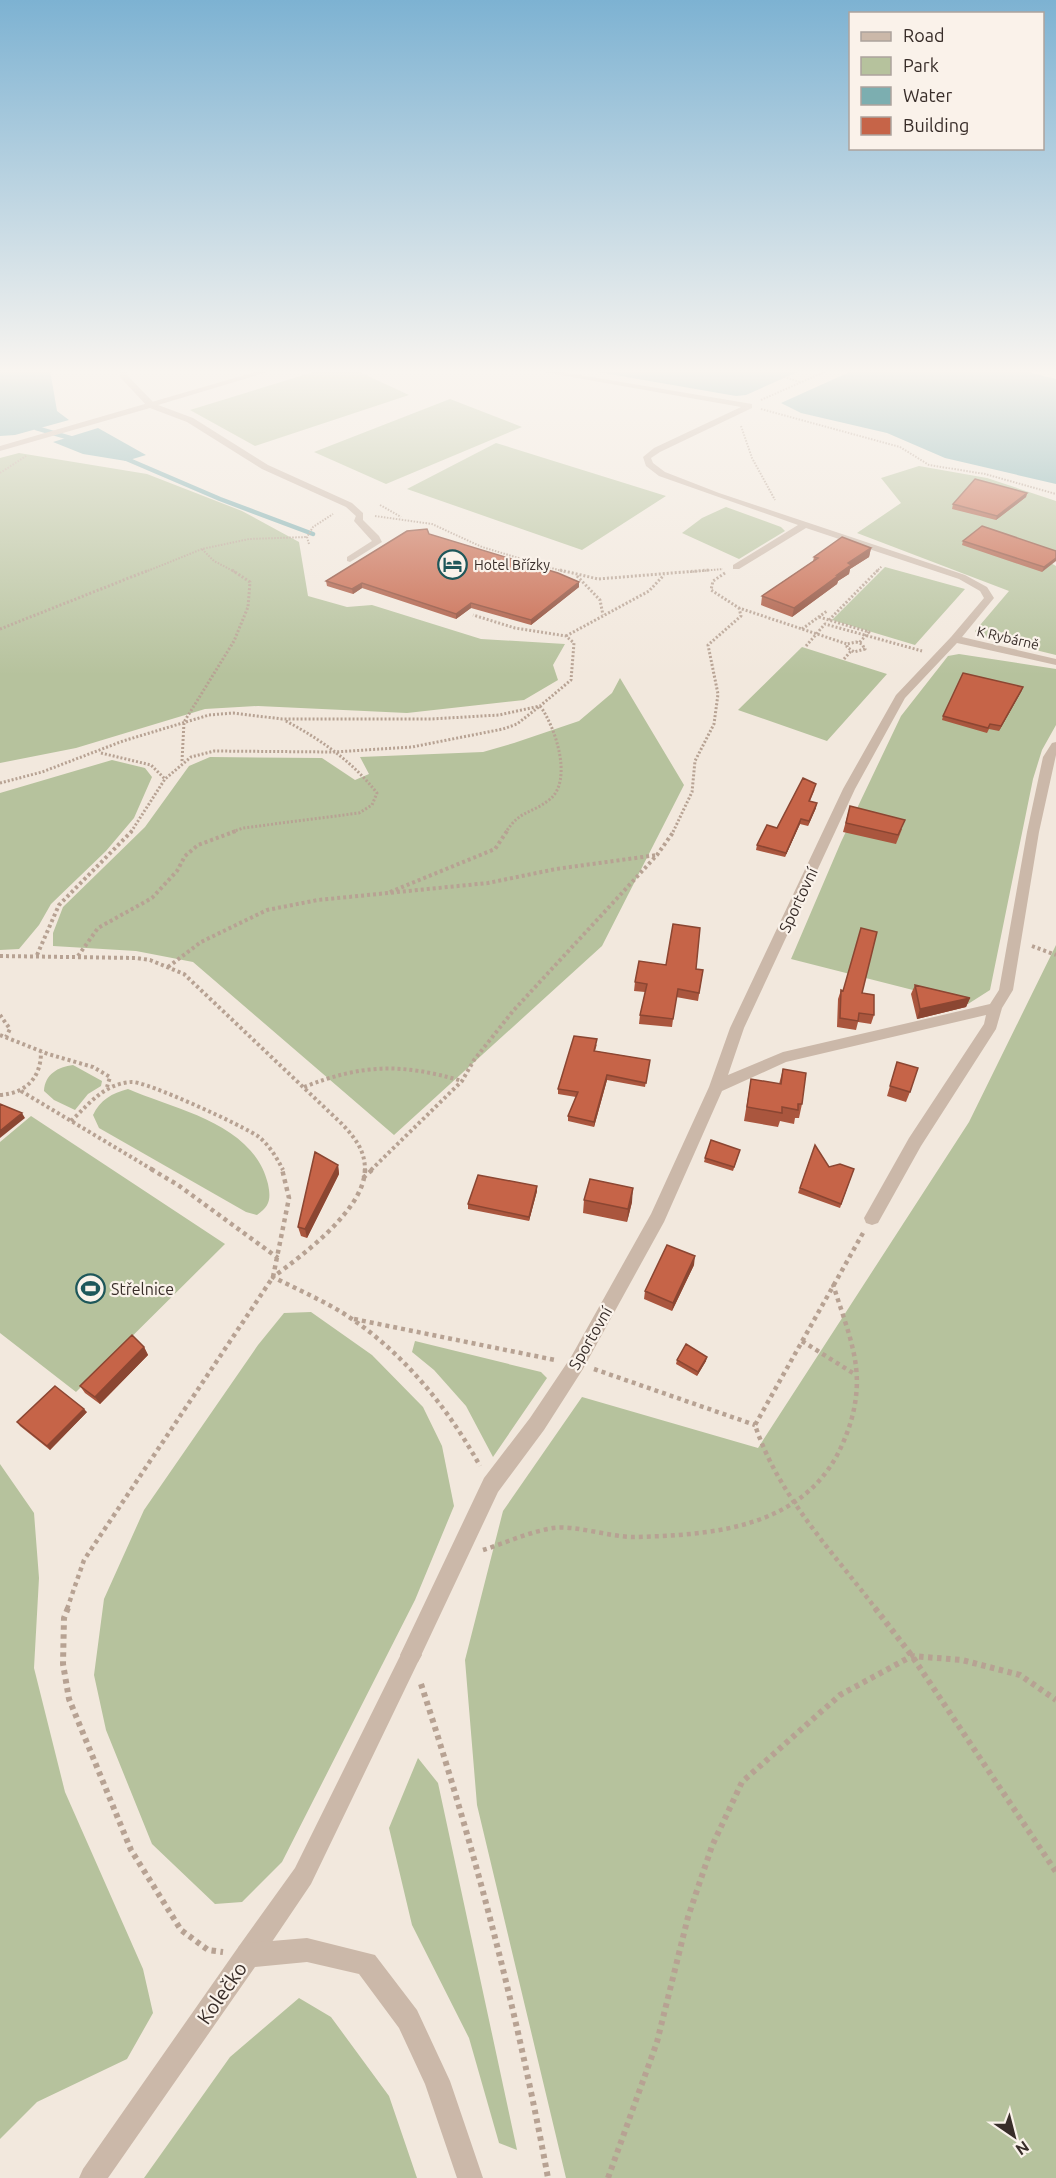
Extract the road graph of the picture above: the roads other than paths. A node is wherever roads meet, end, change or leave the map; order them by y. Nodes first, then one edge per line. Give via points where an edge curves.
1 (276, 472) edge
2 (659, 472) edge
3 (803, 526) junction
4 (350, 559) dead end
5 (736, 567) road end
6 (955, 639) junction
7 (1056, 662) edge
8 (1056, 745) edge
9 (995, 1008) junction
10 (716, 1087) junction
11 (872, 1218) road end
12 (248, 1955) junction
13 (93, 2178) edge
14 (470, 2178) edge

1 - 4 street via 349,505 360,515 358,521 377,542
2 - 3 street, Sportovní
3 - 5 street
3 - 6 street, Sportovní via 962,577 984,589 988,593 987,603
6 - 7 street, K Rybárně
6 - 10 street, Sportovní via 900,697 849,789 737,1029
8 - 9 street via 1047,768 1006,990
9 - 10 street via 783,1057
9 - 11 street via 991,1025 915,1142
10 - 12 street, Sportovní via 658,1217 577,1363 491,1485 303,1876
12 - 13 street, Kolečko
12 - 14 street, Kolečko via 307,1950 366,1964 408,2019 437,2081

